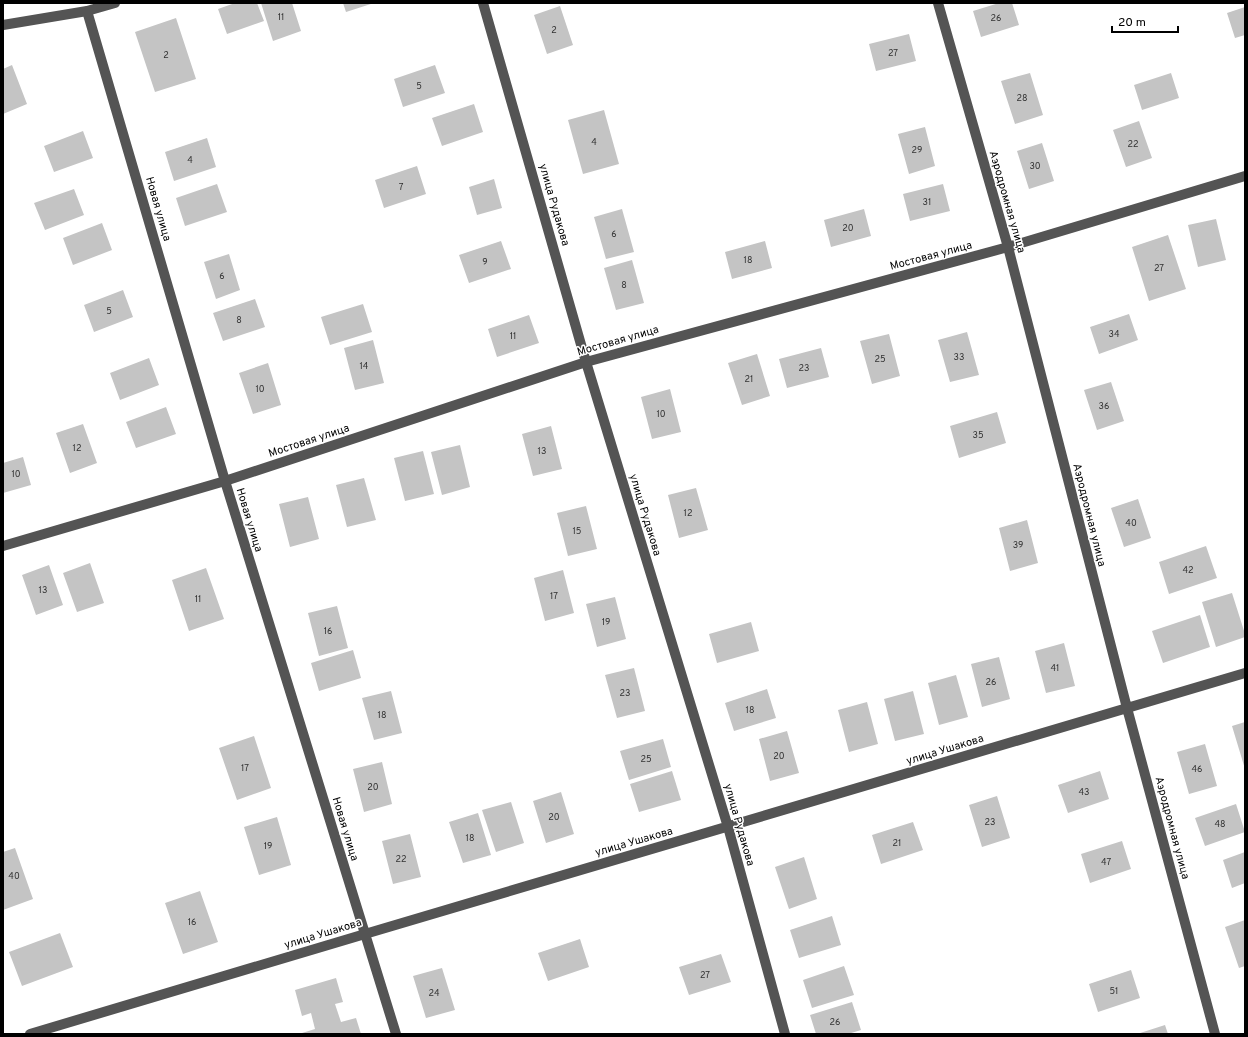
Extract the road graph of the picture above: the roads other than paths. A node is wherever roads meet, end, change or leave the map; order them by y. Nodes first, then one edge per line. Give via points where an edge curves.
1 (115, 3) edge
2 (484, 3) edge
3 (938, 3) edge
4 (87, 11) junction
5 (3, 25) edge
6 (1245, 176) edge
7 (1008, 247) junction
8 (586, 362) junction
9 (225, 481) junction
10 (3, 546) edge
11 (1245, 673) edge
12 (1127, 708) junction
13 (728, 826) junction
14 (365, 934) junction
15 (30, 1034) edge
16 (396, 1034) edge
17 (785, 1034) edge
18 (1216, 1034) edge

1 - 4 street
2 - 8 street, улица Рудакова
3 - 7 street, Аэродромная улица
4 - 5 street
4 - 9 street, Новая улица
6 - 7 street, Мостовая улица
7 - 8 street, Мостовая улица
7 - 12 street, Аэродромная улица
8 - 9 street, Мостовая улица
8 - 13 street, улица Рудакова
9 - 10 street, Мостовая улица
9 - 14 street, Новая улица
11 - 12 street, улица Ушакова
12 - 13 street, улица Ушакова
12 - 18 street, Аэродромная улица
13 - 14 street, улица Ушакова
13 - 17 street, улица Рудакова
14 - 15 street, улица Ушакова
14 - 16 street, Новая улица

